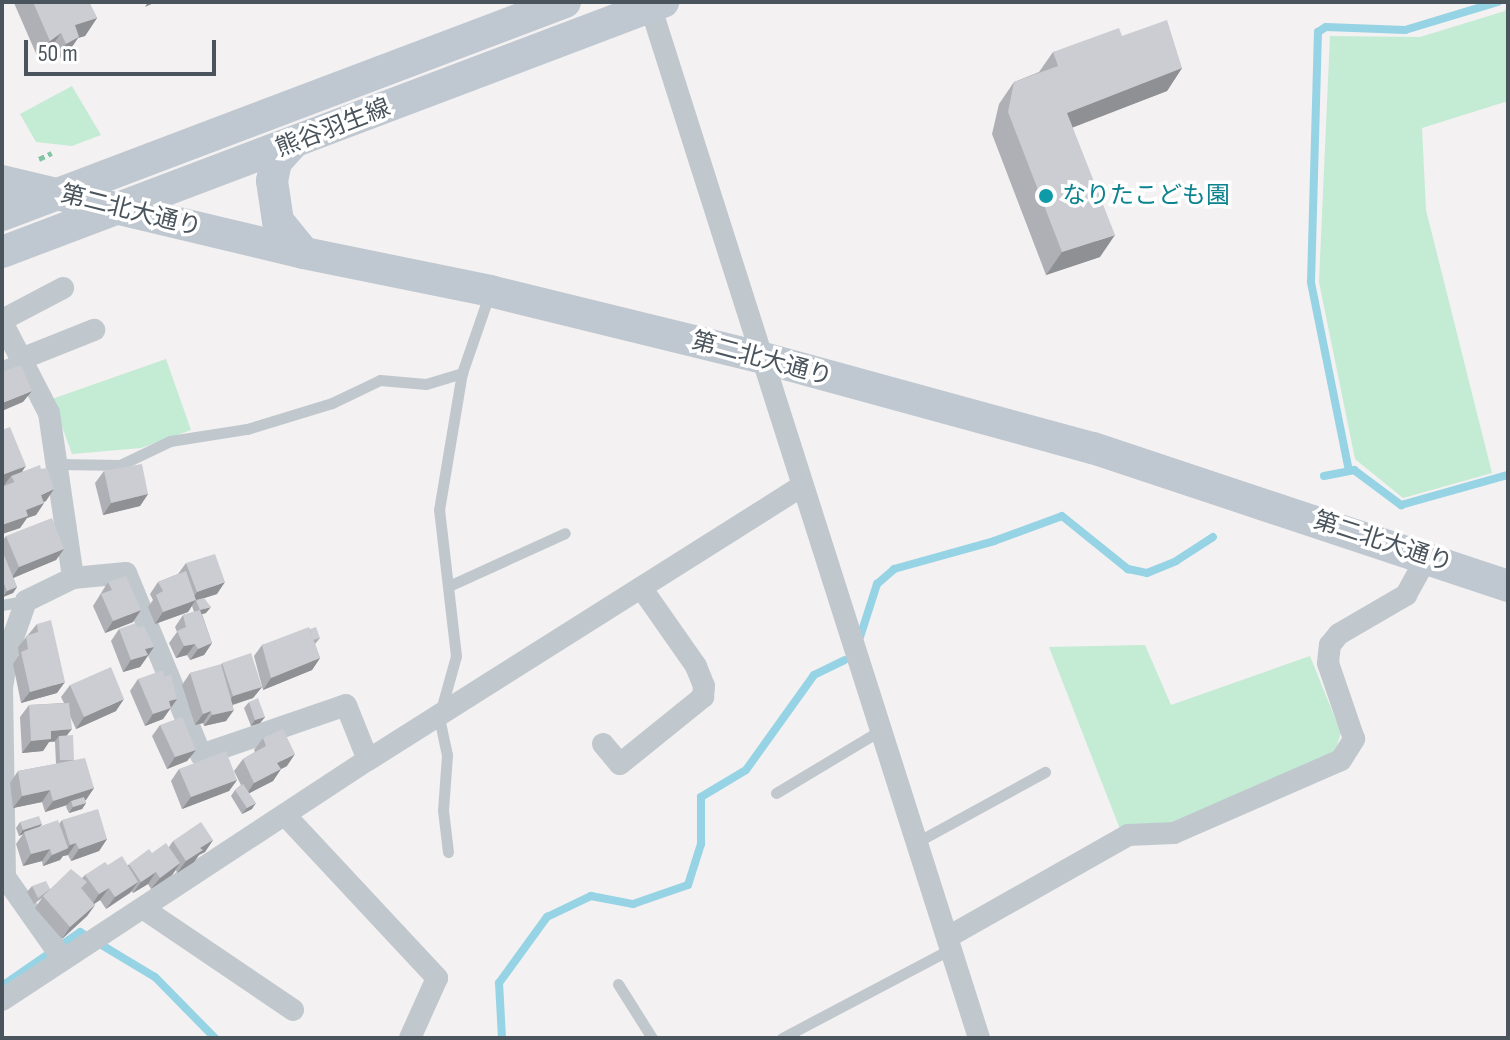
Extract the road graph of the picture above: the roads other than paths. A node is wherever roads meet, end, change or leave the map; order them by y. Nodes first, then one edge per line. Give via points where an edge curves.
1 (565, 2) edge
2 (654, 4) edge
3 (293, 143) junction
4 (2, 181) edge
5 (58, 193) junction
6 (118, 208) junction
7 (2, 215) edge
8 (2, 252) edge
9 (304, 253) junction
10 (63, 288) dead end
11 (490, 291) junction
12 (2, 321) edge
13 (94, 330) dead end
14 (763, 358) junction
15 (11, 362) edge
16 (462, 373) junction
17 (58, 464) junction
18 (802, 486) junction
19 (565, 533) dead end
20 (1427, 557) junction
21 (73, 578) junction
22 (451, 585) junction
23 (1508, 586) edge
24 (642, 589) junction
25 (26, 601) junction
26 (2, 605) edge
27 (439, 717) junction
28 (881, 730) junction
29 (603, 744) dead end
30 (368, 760) junction
31 (1045, 772) dead end
32 (776, 793) dead end
33 (285, 815) junction
34 (917, 842) junction
35 (448, 852) dead end
36 (3, 878) edge
37 (144, 909) junction
38 (950, 943) junction
39 (67, 954) junction
40 (618, 984) dead end
41 (2, 1000) edge
42 (293, 1010) dead end
43 (410, 1038) edge
44 (652, 1038) edge
45 (782, 1038) edge
46 (979, 1038) edge

1 - 5 street, 熊谷羽生線
2 - 3 street, 熊谷羽生線
2 - 14 street
3 - 6 street, 熊谷羽生線
3 - 9 street via 276,162 272,181 278,221
4 - 5 street, 第二北大通り
5 - 6 street, 第二北大通り
5 - 7 street, 熊谷羽生線
6 - 8 street, 熊谷羽生線
6 - 9 street, 第二北大通り
9 - 11 street, 第二北大通り
10 - 12 street
11 - 14 street, 第二北大通り
11 - 16 lane
12 - 15 street
13 - 15 street
14 - 18 street
14 - 20 street, 第二北大通り via 1093,448
15 - 17 street via 49,413
16 - 17 lane via 426,384 380,380 332,403 247,429 170,441 120,465
16 - 22 lane via 439,510
17 - 21 street
18 - 24 street
18 - 28 street
19 - 22 lane
20 - 23 street, 第二北大通り
20 - 38 street via 1406,595 1339,634 1330,645 1328,663 1354,739 1341,760 1174,833 1128,835
21 - 25 street
21 - 30 street via 126,573 201,755 346,705
22 - 27 lane via 456,656
24 - 27 street
24 - 29 street via 696,666 703,697 620,764
25 - 26 lane
25 - 36 street via 2,688
27 - 30 street
27 - 35 lane via 447,755 443,810
28 - 32 lane
28 - 34 street
30 - 33 street
31 - 34 lane
33 - 37 street
33 - 43 street via 437,978
34 - 38 street
36 - 39 street
37 - 39 street
37 - 42 street
38 - 45 lane
38 - 46 street
39 - 41 street
40 - 44 lane

